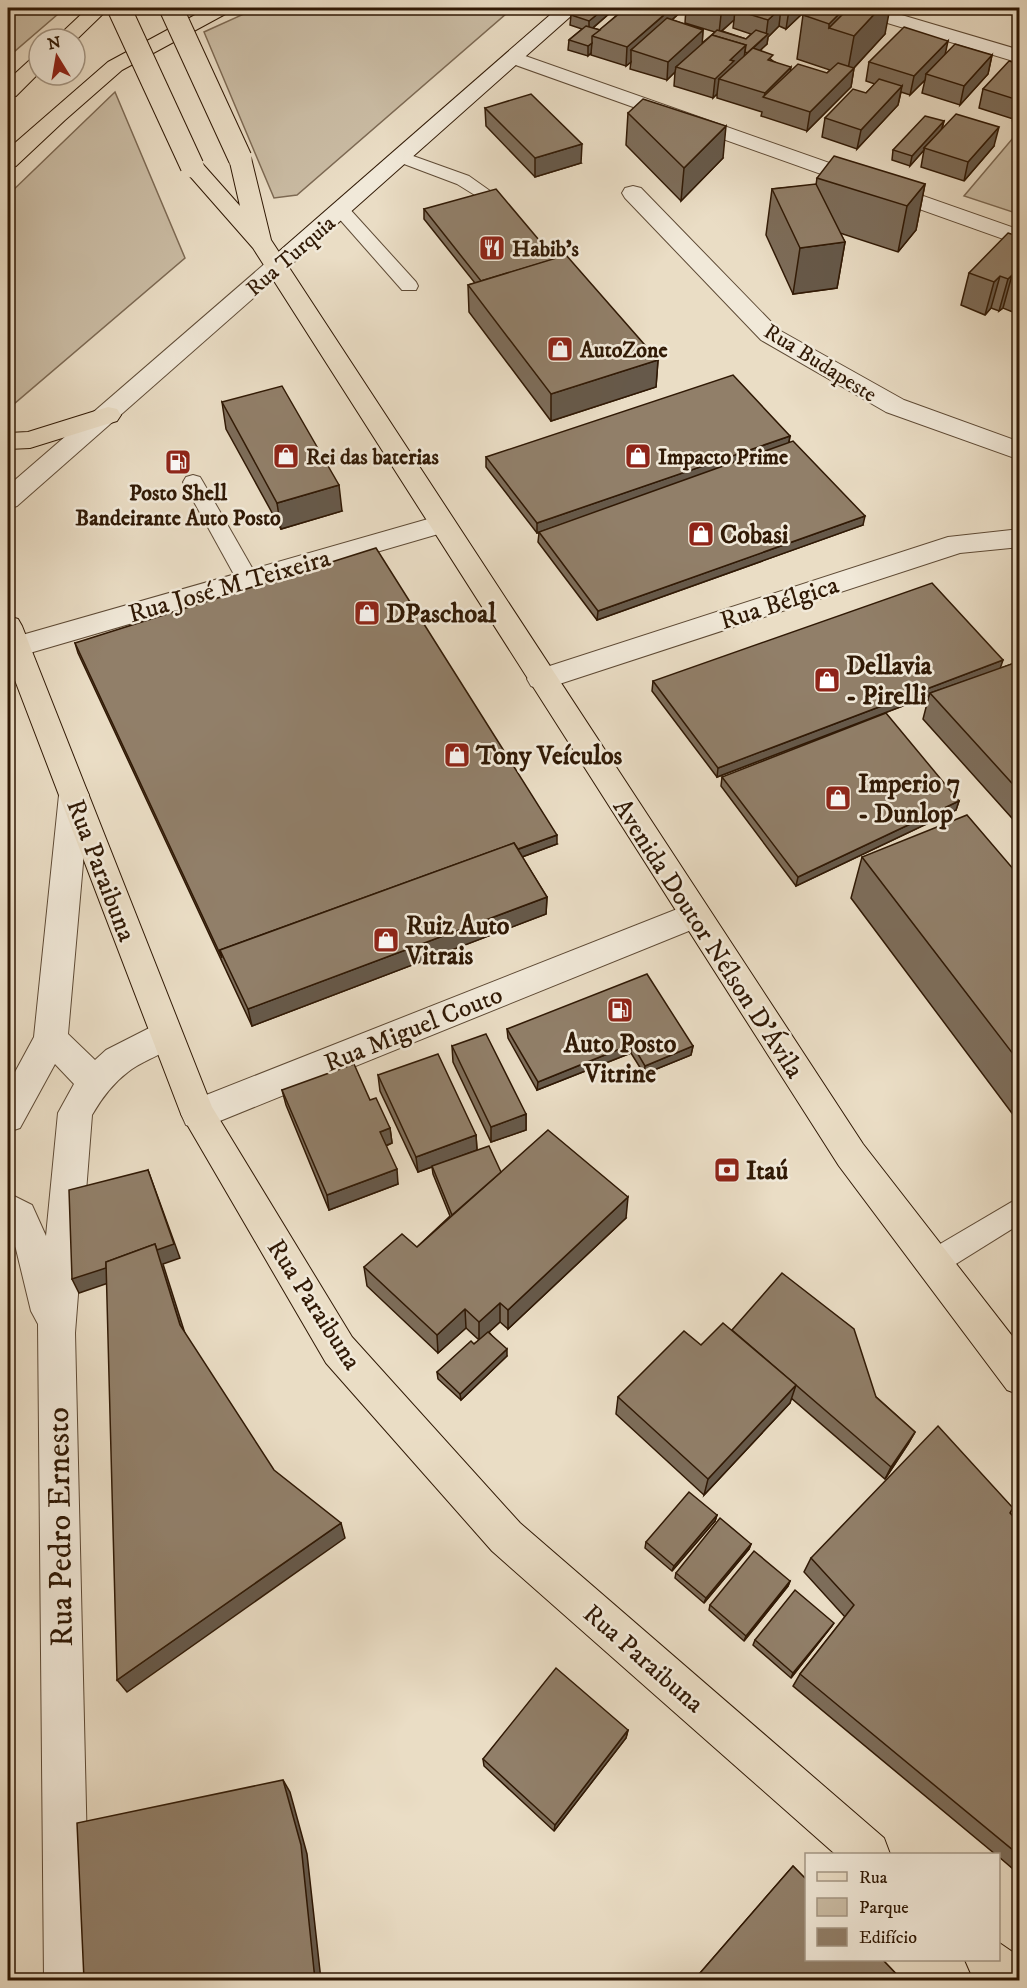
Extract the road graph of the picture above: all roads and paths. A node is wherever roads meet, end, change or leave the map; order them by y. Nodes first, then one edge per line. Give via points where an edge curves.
1 (99, 8) edge
2 (119, 8) edge
3 (171, 8) edge
4 (222, 8) edge
5 (570, 8) edge
6 (858, 8) edge
7 (78, 27) edge
8 (1020, 57) edge
9 (514, 58) junction
10 (27, 73) edge
11 (8, 91) edge
12 (402, 157) junction
13 (8, 161) edge
14 (484, 193) edge
15 (633, 193) dead end
16 (341, 210) junction
17 (1020, 238) edge
18 (269, 255) junction
19 (409, 286) dead end
20 (108, 415) junction
21 (8, 441) edge
22 (1020, 453) edge
23 (193, 482) dead end
24 (8, 500) edge
25 (442, 524) junction
26 (1020, 538) edge
27 (248, 580) junction
28 (12, 636) edge
29 (541, 679) junction
30 (74, 795) junction
31 (695, 915) junction
32 (165, 1034) junction
33 (51, 1039) junction
34 (94, 1081) junction
35 (198, 1114) junction
36 (8, 1118) edge
37 (8, 1209) edge
38 (1020, 1209) edge
39 (933, 1263) junction
40 (56, 1333) junction
41 (1020, 1377) edge
42 (867, 1853) edge
43 (990, 1961) edge
44 (67, 1980) edge
45 (1012, 1980) edge

1 - 7 main road
2 - 18 main road, bridge via 192,166
3 - 18 main road, bridge via 240,158
4 - 13 main road via 116,66
5 - 9 street, Rua Turquia
6 - 8 street
9 - 12 street, Rua Turquia
9 - 17 street
10 - 11 main road
12 - 14 lane via 463,180
12 - 16 street, Rua Turquia
15 - 22 street, Rua Budapeste via 770,335 895,406
16 - 18 street, Rua Turquia
16 - 19 lane
18 - 20 street, Rua Turquia
18 - 25 main road, Avenida Doutor Nélson D'Ávila
20 - 21 main road via 30,440
20 - 24 street, Rua Turquia
23 - 27 lane
25 - 27 street, Rua José M Teixeira
25 - 29 main road, Avenida Doutor Nélson D'Ávila
26 - 29 street, Rua Bélgica via 958,544
27 - 28 street, Rua José M Teixeira
28 - 30 main road, Rua Paraibuna
29 - 31 main road, Avenida Doutor Nélson D'Ávila
30 - 32 main road, Rua Paraibuna
30 - 33 street
31 - 35 street, Rua Miguel Couto
31 - 39 main road, Avenida Doutor Nélson D'Ávila via 851,1155
32 - 34 street, Rua Pedro Ernesto via 118,1060
32 - 35 main road, Rua Paraibuna
33 - 34 street
33 - 36 street
34 - 40 street, Rua Pedro Ernesto via 75,1113
35 - 42 main road, Rua Paraibuna via 339,1350 506,1537
37 - 40 street via 19,1216 34,1249
38 - 39 lane
39 - 41 main road, Avenida Doutor Nélson D'Ávila
40 - 44 street, Rua Pedro Ernesto
43 - 45 main road

